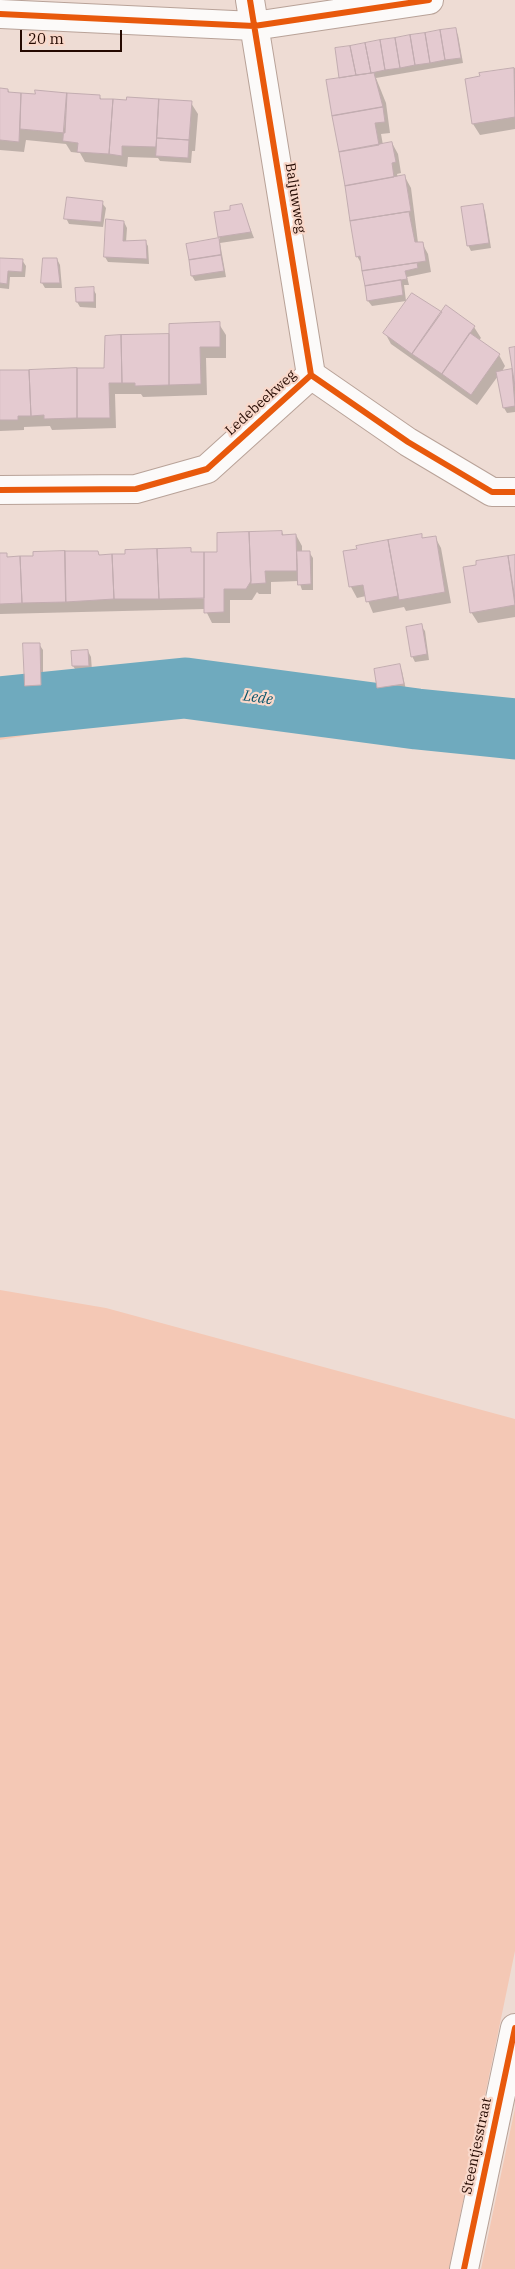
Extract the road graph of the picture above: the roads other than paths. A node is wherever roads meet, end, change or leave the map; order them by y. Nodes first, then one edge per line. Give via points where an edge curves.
1 (429, 0) edge
2 (252, 13) edge
3 (0, 14) edge
4 (311, 375) junction
5 (0, 490) edge
6 (515, 492) edge
7 (515, 2028) edge
8 (464, 2269) edge

1 - 2 street
2 - 3 street
2 - 4 street, Baljuwweg
4 - 5 street, Ledebeekweg via 207,469 136,489
4 - 6 street, Ledebeekweg via 408,442 492,492
7 - 8 street, Steentjesstraat

